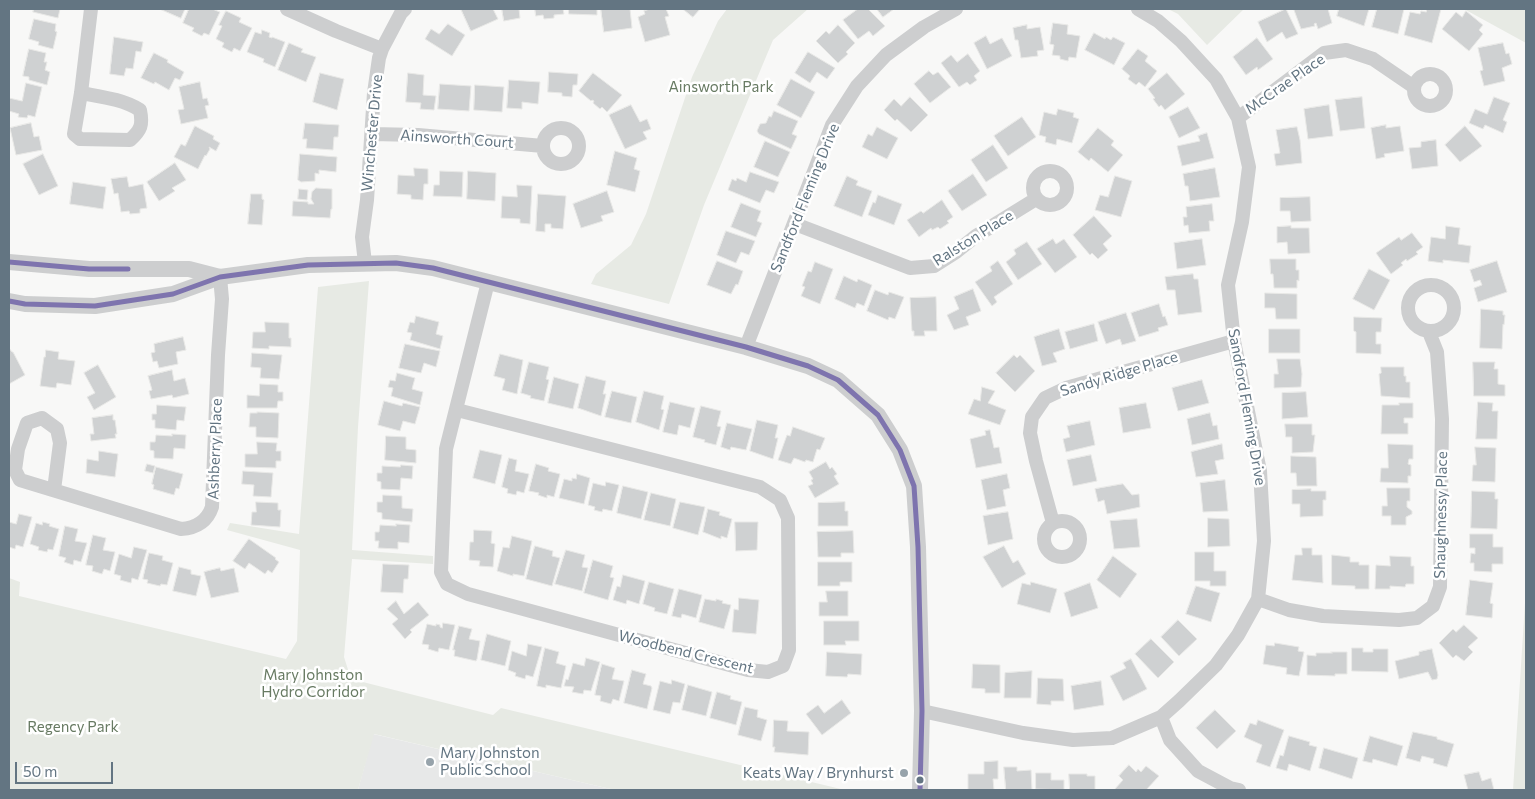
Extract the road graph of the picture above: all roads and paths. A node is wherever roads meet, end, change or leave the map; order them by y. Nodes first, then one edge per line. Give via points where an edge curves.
1 (92, 9) edge
2 (287, 9) edge
3 (405, 9) edge
4 (956, 9) edge
5 (1138, 9) edge
6 (382, 49) junction
7 (1414, 87) dead end
8 (81, 93) junction
9 (1238, 118) junction
10 (372, 134) junction
11 (543, 146) dead end
12 (1036, 199) dead end
13 (795, 224) junction
14 (9, 262) edge
15 (365, 263) junction
16 (220, 277) junction
17 (488, 282) junction
18 (9, 301) edge
19 (1429, 332) dead end
20 (1234, 341) junction
21 (746, 347) junction
22 (456, 410) junction
23 (54, 490) junction
24 (1053, 524) dead end
25 (1258, 600) junction
26 (922, 711) junction
27 (1161, 717) junction
28 (920, 790) edge
29 (1239, 790) edge

1 - 8 street
2 - 6 street
3 - 6 street, Winchester Drive
4 - 13 street, Sandford Fleming Drive via 924,27 886,55 856,86 832,125
5 - 9 street, Sandford Fleming Drive via 1158,21 1216,79
6 - 10 street, Winchester Drive via 374,93
7 - 9 street, McCrae Place via 1373,59 1346,50 1324,53
8 - 8 street via 74,134 80,139 130,140 137,133 142,122 140,110 129,103
9 - 20 street, Sandford Fleming Drive via 1249,167 1242,222 1228,285
10 - 11 street, Ainsworth Court
10 - 15 street, Winchester Drive via 362,237
12 - 13 street, Ralston Place via 934,266 910,268
13 - 21 street, Sandford Fleming Drive
14 - 16 street via 89,270 189,269
15 - 16 street via 308,265
15 - 17 street via 433,268
16 - 18 street via 172,294 95,306
16 - 23 street, Ashberry Place via 222,299 210,515 192,528 182,529
17 - 21 street
17 - 22 street, Woodbend Crescent
19 - 25 street, Shaughnessy Place via 1437,352 1442,419 1440,587 1433,606 1417,618 1399,620 1323,616
20 - 24 street, Sandy Ridge Place via 1066,388 1045,398 1032,417 1030,433
20 - 25 street, Sandford Fleming Drive via 1260,471 1264,541
21 - 26 street via 808,366 838,380 878,415 900,450 914,486
22 - 22 street, Woodbend Crescent via 446,449 441,572 447,584 468,594 748,670 768,672 783,666 788,650 788,518 780,500 760,487
23 - 23 street, Ashberry Place via 60,443 57,429 42,418 27,423 15,470 20,480
25 - 27 street, Sandford Fleming Drive via 1238,636 1216,664
26 - 27 street, Sandford Fleming Drive via 1023,733 1073,740 1112,738
26 - 28 street
27 - 29 street via 1170,740 1198,770

